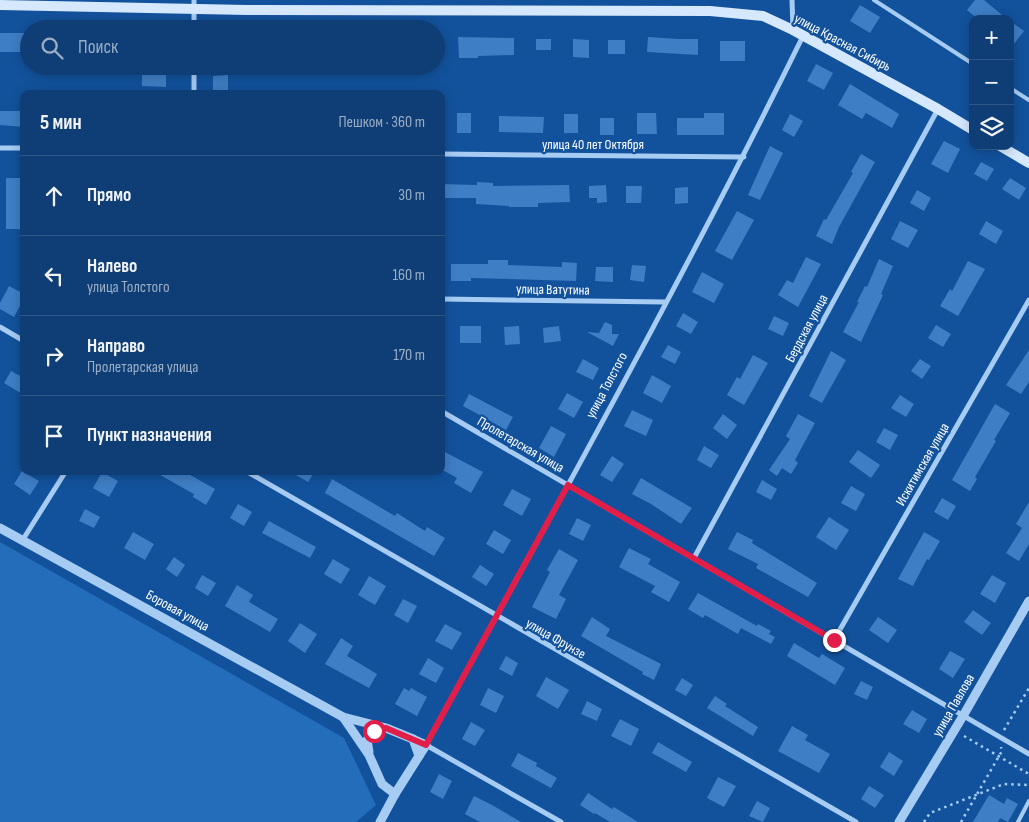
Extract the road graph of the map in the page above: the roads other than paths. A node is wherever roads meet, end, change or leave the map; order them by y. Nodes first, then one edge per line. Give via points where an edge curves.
1 (792, 0) edge
2 (874, 0) edge
3 (0, 5) edge
4 (194, 5) edge
5 (194, 20) edge
6 (793, 30) junction
7 (803, 36) junction
8 (969, 61) edge
9 (194, 75) edge
10 (194, 90) edge
11 (1014, 91) edge
12 (1029, 100) edge
13 (938, 109) junction
14 (969, 128) edge
15 (0, 148) edge
16 (20, 148) edge
17 (1007, 150) edge
18 (445, 154) edge
19 (744, 157) junction
20 (1029, 163) edge
21 (445, 299) edge
22 (1029, 300) edge
23 (665, 302) junction
24 (0, 327) edge
25 (20, 339) edge
26 (445, 413) edge
27 (63, 475) edge
28 (253, 475) edge
29 (568, 485) junction
30 (0, 528) edge
31 (22, 541) junction
32 (694, 558) junction
33 (1029, 600) edge
34 (496, 616) junction
35 (834, 640) junction
36 (963, 716) junction
37 (343, 717) junction
38 (386, 728) junction
39 (413, 739) junction
40 (426, 745) junction
41 (1029, 754) edge
42 (369, 755) junction
43 (418, 756) junction
44 (395, 794) junction
45 (1029, 801) edge
46 (380, 822) edge
47 (560, 822) edge
48 (856, 822) edge
49 (899, 822) edge
50 (1018, 822) edge

1 - 6 street
2 - 8 lane
3 - 4 main road, улица Красная Сибирь
4 - 5 street
4 - 6 main road, улица Красная Сибирь via 710,11 763,16
6 - 7 main road, улица Красная Сибирь
7 - 13 main road, улица Красная Сибирь
7 - 19 street, улица Толстого
9 - 10 street
11 - 12 lane
13 - 14 main road, улица Красная Сибирь
13 - 32 street, Бердская улица
15 - 16 street
17 - 20 main road
18 - 19 street, улица 40 лет Октября
19 - 23 street, улица Толстого
21 - 23 street, улица Ватутина
22 - 35 street, Искитимская улица
23 - 29 street, улица Толстого
24 - 25 street
26 - 29 street, Пролетарская улица
27 - 31 street
28 - 34 street, улица Фрунзе
29 - 32 street, Пролетарская улица
29 - 34 street, улица Толстого
30 - 31 street, Боровая улица
31 - 37 street, Боровая улица
32 - 35 street, Пролетарская улица
33 - 36 street, улица Павлова
34 - 40 street, улица Толстого
34 - 48 street, улица Фрунзе
35 - 36 street, Пролетарская улица
36 - 41 street, Пролетарская улица
36 - 49 street, улица Павлова
37 - 38 street
37 - 42 street
38 - 39 street
38 - 42 street via 374,731 367,740
39 - 40 street
39 - 43 street
40 - 43 street
40 - 47 street
42 - 44 street via 382,784
43 - 44 street
44 - 46 street
45 - 50 lane

